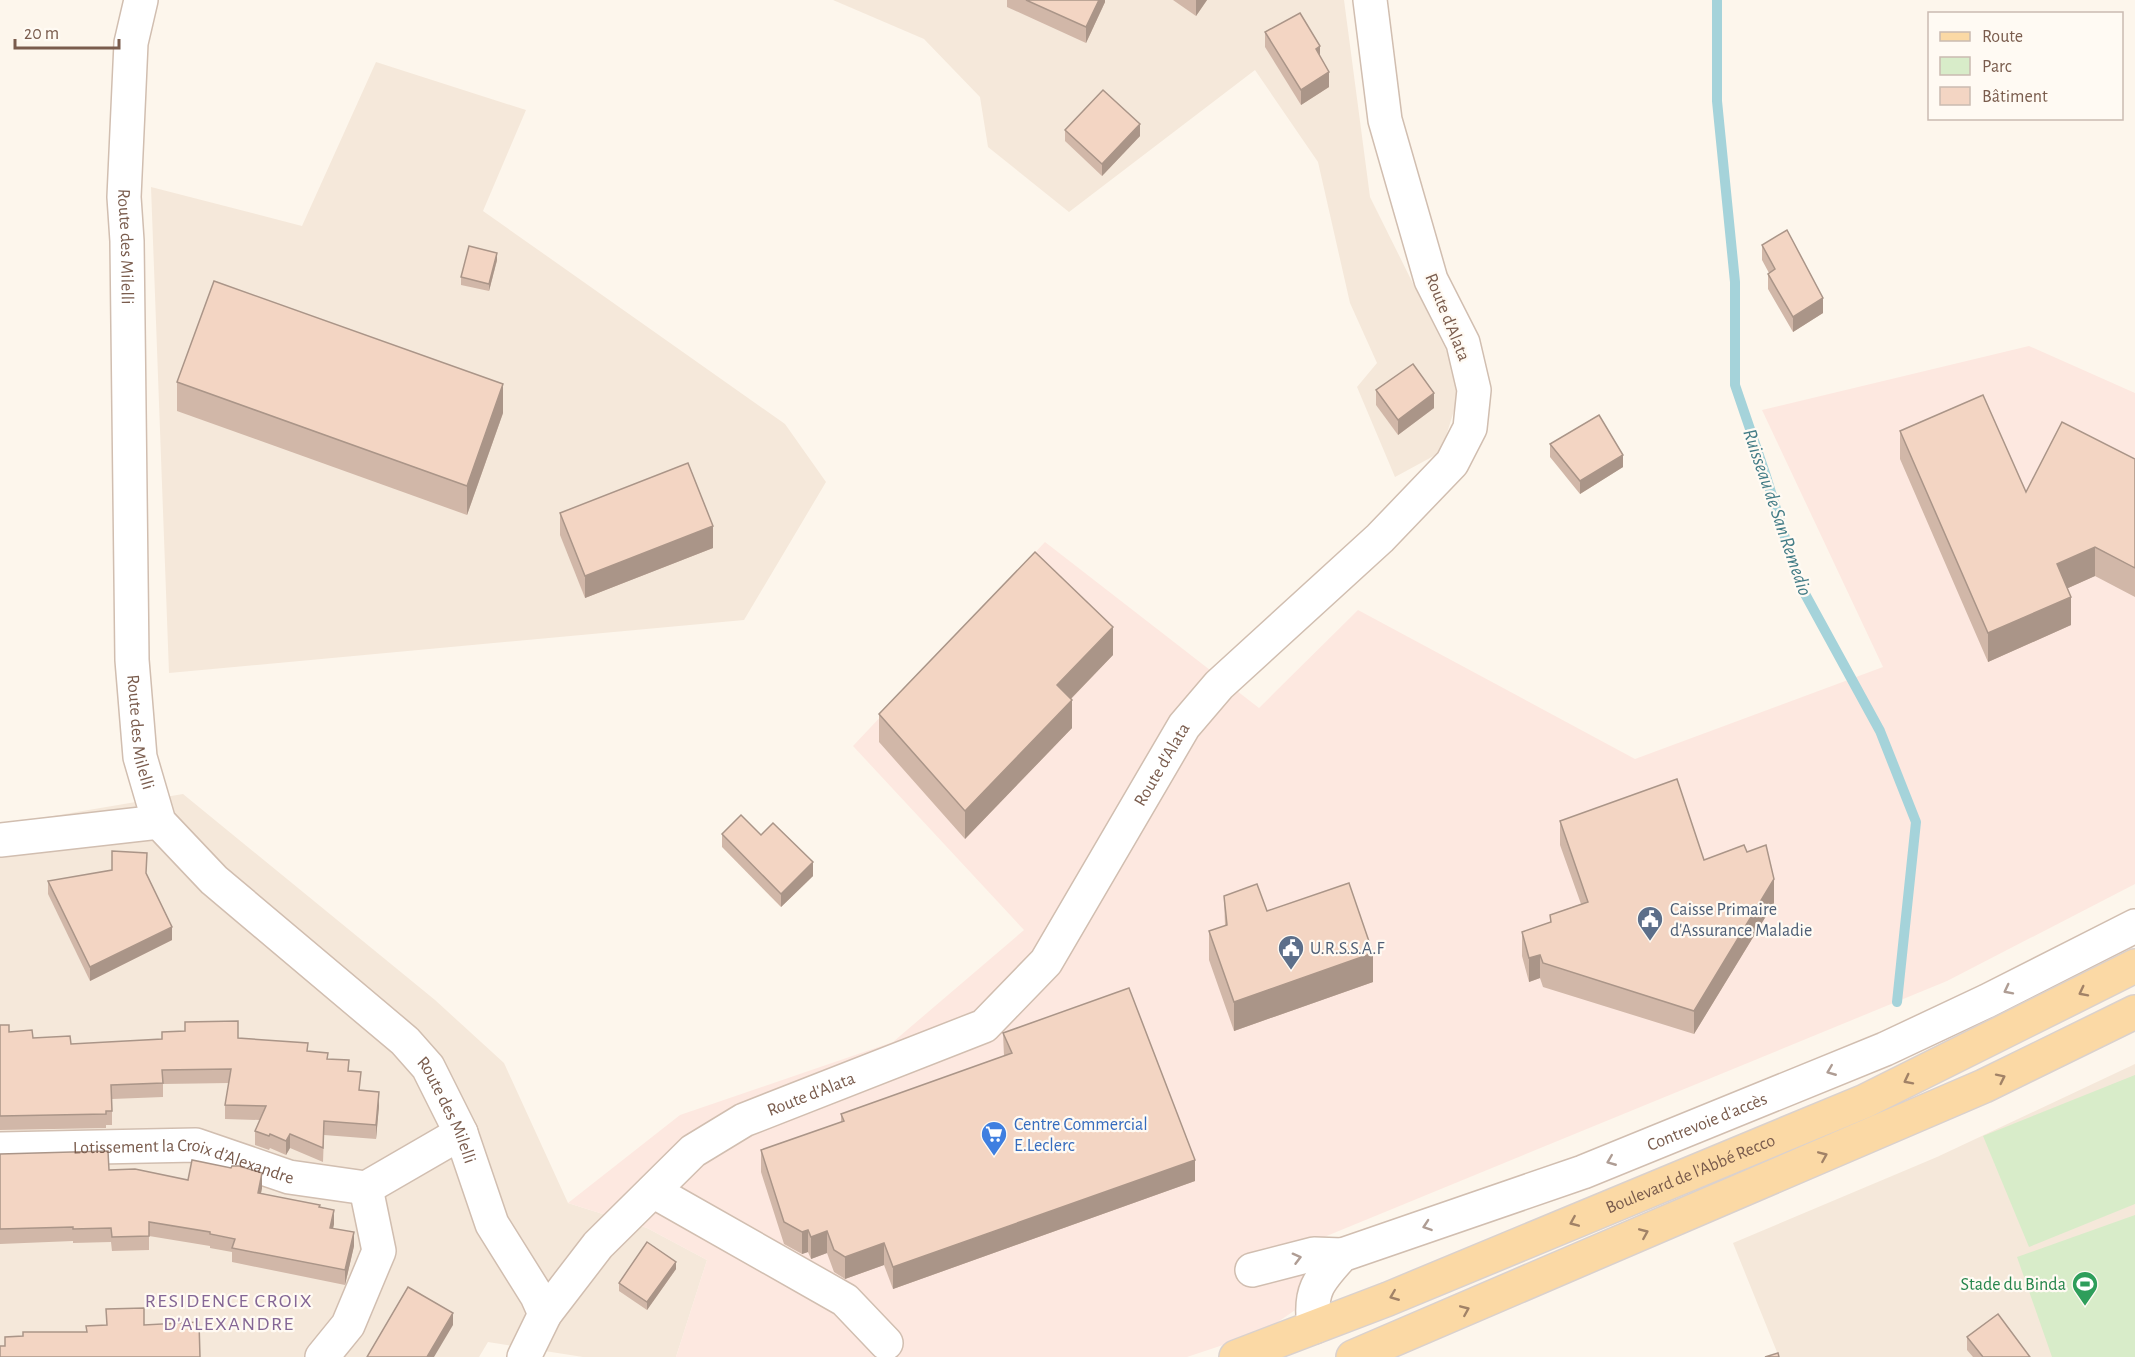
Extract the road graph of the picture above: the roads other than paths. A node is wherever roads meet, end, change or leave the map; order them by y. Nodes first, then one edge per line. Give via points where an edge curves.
1 (141, 0) edge
2 (1370, 0) edge
3 (159, 822) junction
4 (0, 840) edge
5 (2135, 926) edge
6 (2135, 966) edge
7 (2135, 1012) edge
8 (461, 1133) junction
9 (0, 1149) edge
10 (366, 1188) junction
11 (653, 1191) junction
12 (1342, 1256) junction
13 (1252, 1270) dead end
14 (545, 1314) junction
15 (1314, 1327) junction
16 (886, 1343) dead end
17 (322, 1357) edge
18 (524, 1357) edge
19 (1236, 1357) edge
20 (1353, 1357) edge

1 - 3 street, Route des Milelli via 131,43 124,197 132,660 140,757
2 - 11 street, Route d'Alata via 1385,120 1431,280 1463,343 1474,390 1470,428 1452,463 1380,538 1219,685 1184,726 1046,962 984,1026 744,1120 693,1151
3 - 4 street
3 - 8 street, Route des Milelli via 214,880 405,1041 428,1067
5 -> 12 street, Contrevoie d'accès via 1885,1048 1583,1172
6 -> 15 main road, Boulevard de l'Abbé Recco via 1865,1101
20 -> 7 main road, Boulevard de l'Abbé Recco via 1983,1086
8 - 10 street
8 - 14 street, Route des Milelli via 492,1224
9 - 10 street, Lotissement la Croix d’Alexandre via 196,1144 290,1177
10 - 17 street via 379,1251 348,1325
11 - 14 street, Route d'Alata via 598,1245
11 - 16 street via 845,1300
13 -> 12 street via 1314,1254
12 - 15 street, Contrevoie d'accès via 1323,1276 1315,1293 1311,1308
14 - 18 street, Route d'Alata
15 - 19 main road, Boulevard de l'Abbé Recco

